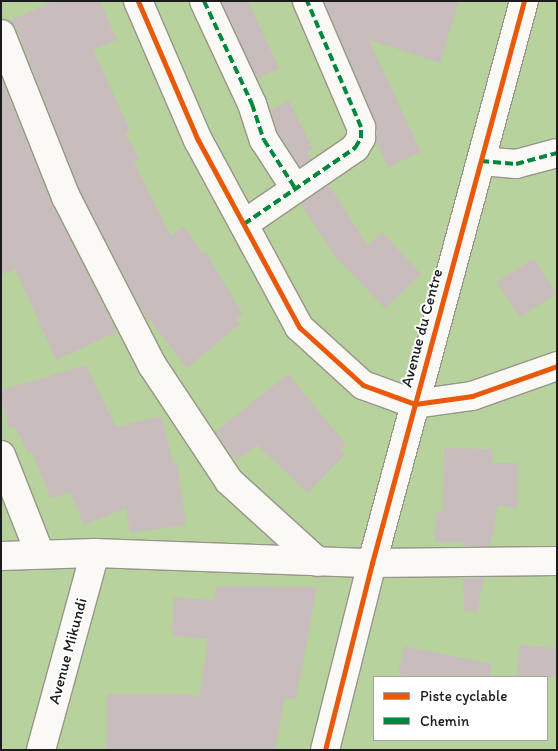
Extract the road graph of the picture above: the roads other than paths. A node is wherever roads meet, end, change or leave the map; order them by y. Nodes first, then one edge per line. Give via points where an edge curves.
1 (138, 1) edge
2 (204, 1) edge
3 (307, 1) edge
4 (524, 1) edge
5 (1, 34) edge
6 (557, 153) edge
7 (481, 161) junction
8 (295, 188) junction
9 (244, 224) junction
10 (557, 366) edge
11 (415, 404) junction
12 (1, 455) edge
13 (95, 553) junction
14 (40, 554) junction
15 (1, 556) edge
16 (557, 561) edge
17 (318, 562) junction
18 (372, 563) junction
19 (41, 750) edge
20 (325, 750) edge

1 - 9 street via 198,140
2 - 8 street via 252,104 264,140
3 - 8 street via 361,127 355,148
4 - 7 street, Avenue du Centre
5 - 17 street via 66,197 152,365 229,481
6 - 7 street via 516,164
7 - 11 street, Avenue du Centre
8 - 9 street
9 - 11 street via 299,327 363,385
10 - 11 street via 472,396
11 - 18 street, Avenue du Centre
12 - 14 street
13 - 14 street
13 - 17 street
13 - 19 street, Avenue Mikundi
14 - 15 street
16 - 18 street
17 - 18 street
18 - 20 street, Avenue du Centre

